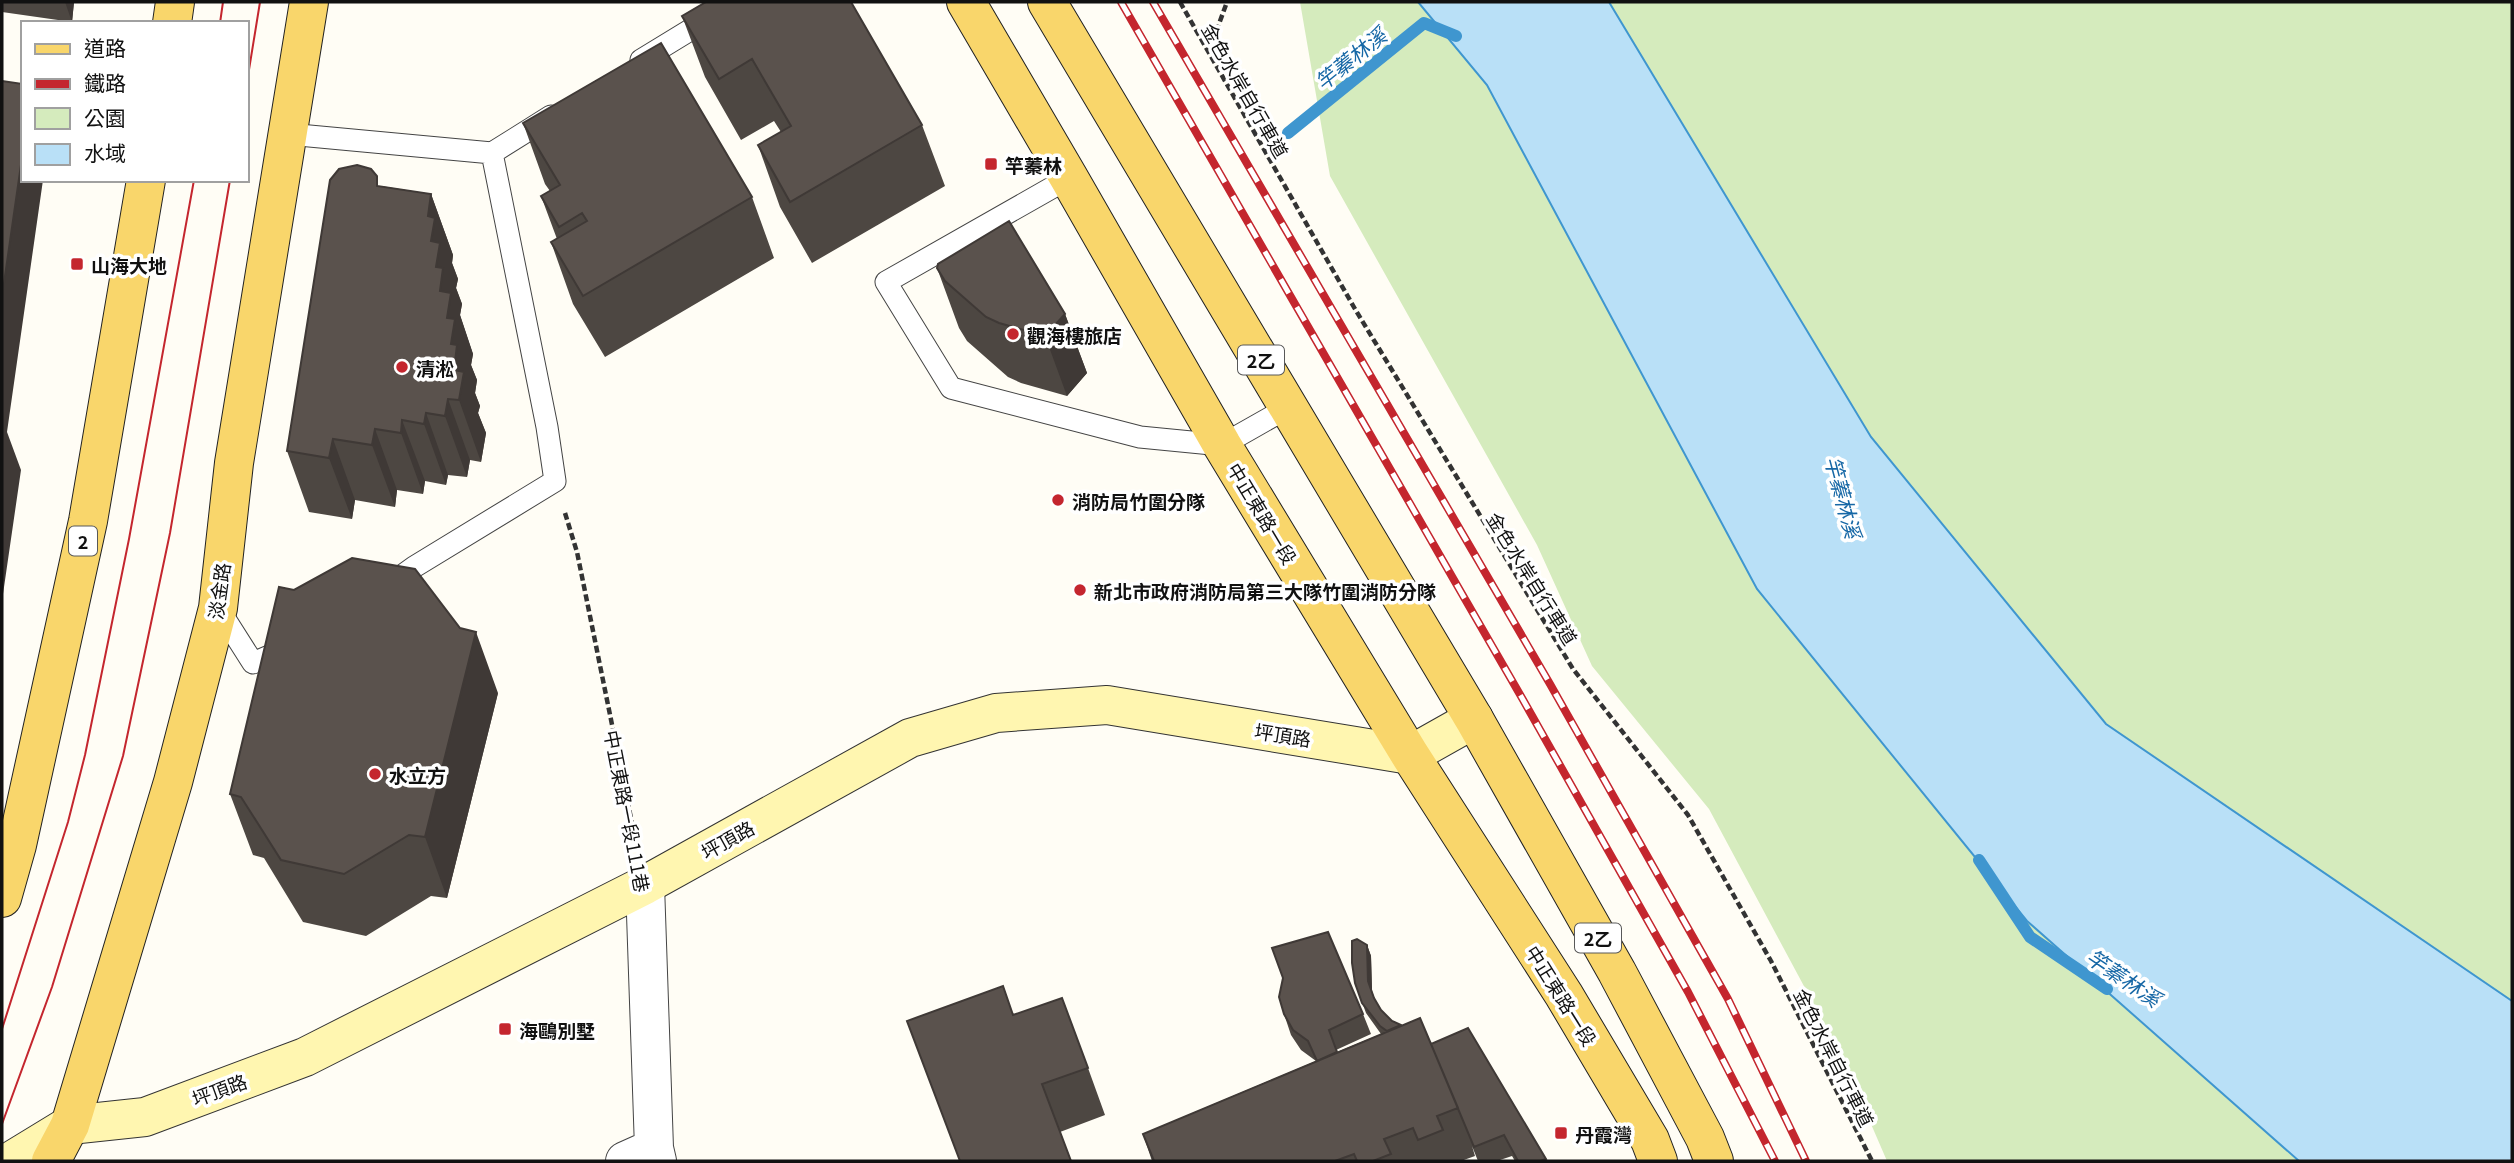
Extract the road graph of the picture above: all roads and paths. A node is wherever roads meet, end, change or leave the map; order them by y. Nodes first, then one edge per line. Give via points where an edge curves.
1 (176, 2) edge
2 (309, 2) edge
3 (736, 2) edge
4 (965, 2) edge
5 (1046, 2) edge
6 (1180, 2) edge
7 (1227, 2) edge
8 (172, 21) edge
9 (1209, 52) junction
10 (622, 72) edge
11 (563, 108) edge
12 (288, 134) junction
13 (492, 153) junction
14 (1069, 178) junction
15 (146, 182) edge
16 (1289, 407) junction
17 (1222, 445) junction
18 (555, 481) junction
19 (371, 599) edge
20 (218, 608) junction
21 (303, 641) edge
22 (1474, 719) junction
23 (1410, 755) junction
24 (9, 844) edge
25 (645, 885) junction
26 (2, 898) edge
27 (70, 1125) junction
28 (646, 1157) edge
29 (11, 1161) edge
30 (51, 1161) edge
31 (1658, 1161) edge
32 (1714, 1161) edge
33 (1872, 1161) edge

1 - 8 main road
2 - 12 main road, 淡金路
3 - 10 lane
4 - 14 main road, 中正東路一段
5 - 16 main road, 2乙
6 - 9 path, 金色水岸自行車道
7 - 9 path
9 - 33 path, 金色水岸自行車道 via 1354,309 1573,669 1688,815 1771,961
11 - 13 lane
12 - 13 lane
12 - 20 main road, 淡金路 via 233,463
13 - 18 lane
14 - 17 main road, 中正東路一段
14 - 17 lane via 886,282 951,388 1140,438
15 - 24 main road, 2 via 88,521
16 - 17 lane
16 - 22 main road, 2乙
17 - 23 main road, 中正東路一段
18 - 19 lane via 414,567
18 - 25 path, 中正東路一段111巷 via 577,552
20 - 21 lane via 253,663
20 - 27 main road, 淡金路 via 173,782
22 - 23 street
22 - 32 main road, 2乙 via 1616,972
23 - 25 street, 坪頂路 via 1107,705 996,713 910,738
23 - 31 main road, 中正東路一段 via 1564,995
24 - 26 main road, 2
25 - 27 street, 坪頂路 via 305,1058 145,1117
25 - 28 street, 中正東路一段111巷
27 - 29 street, 坪頂路
27 - 30 main road, 淡金路

